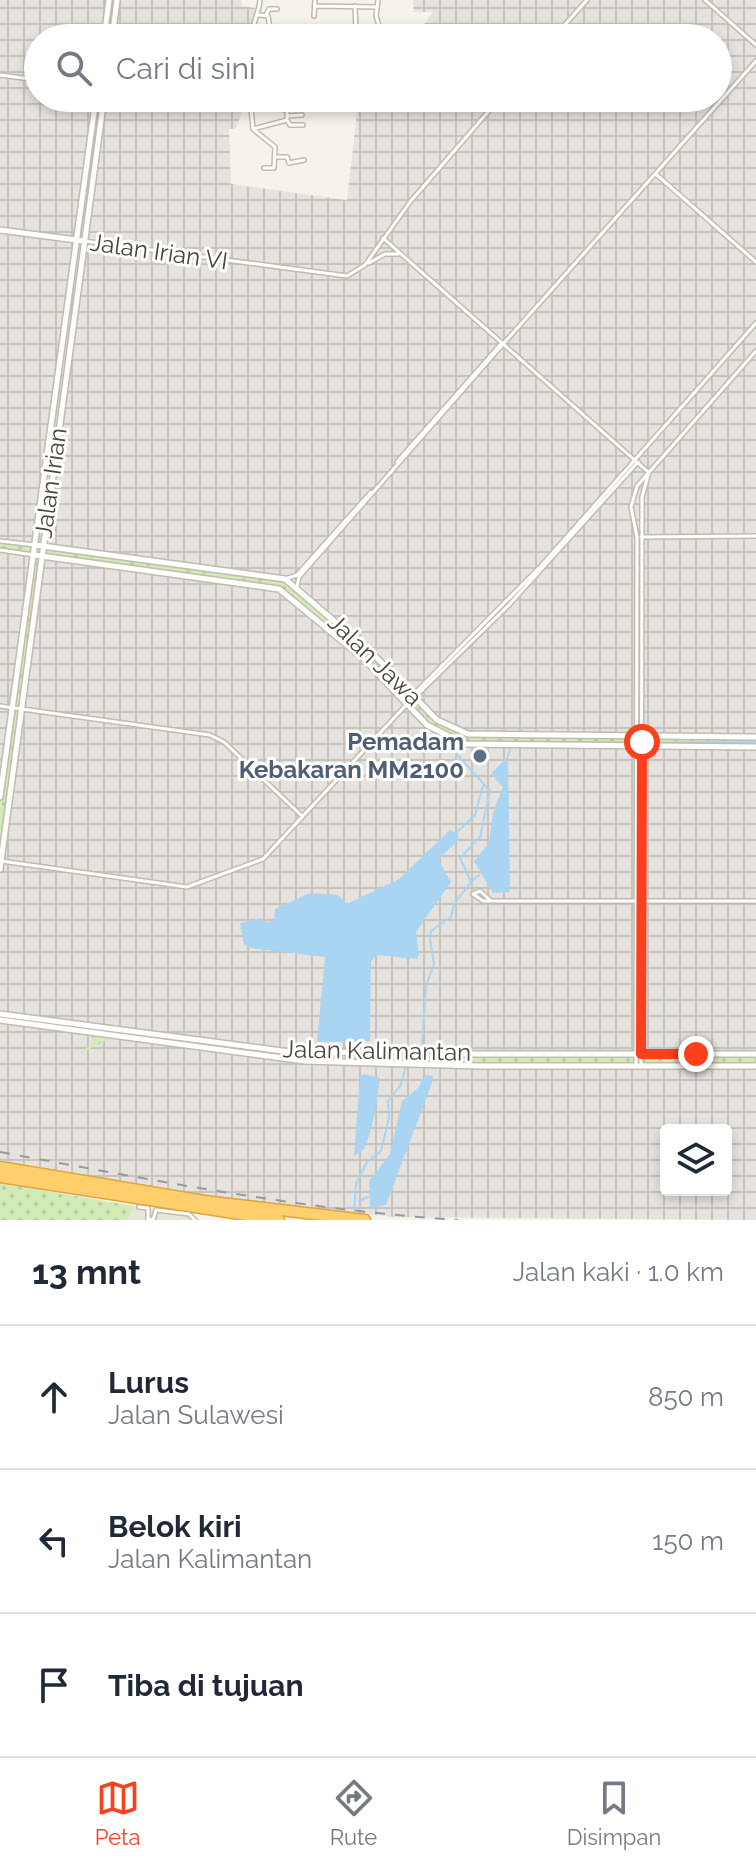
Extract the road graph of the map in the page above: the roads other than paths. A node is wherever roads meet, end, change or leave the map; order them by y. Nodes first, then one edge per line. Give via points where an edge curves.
1 (109, 0) edge
2 (117, 0) edge
3 (260, 0) edge
4 (315, 0) edge
5 (378, 0) edge
6 (587, 0) edge
7 (705, 0) edge
8 (315, 6) junction
9 (355, 6) junction
10 (376, 7) junction
11 (277, 9) dead end
12 (259, 15) junction
13 (266, 15) junction
14 (314, 16) dead end
15 (106, 24) edge
16 (114, 24) edge
17 (254, 24) edge
18 (268, 24) edge
19 (356, 24) edge
20 (380, 24) edge
21 (566, 24) edge
22 (756, 45) edge
23 (756, 61) edge
24 (0, 75) edge
25 (24, 78) edge
26 (732, 88) edge
27 (94, 112) edge
28 (102, 112) edge
29 (250, 112) edge
30 (488, 112) edge
31 (711, 112) edge
32 (287, 113) junction
33 (302, 115) dead end
34 (303, 125) dead end
35 (253, 129) junction
36 (275, 157) junction
37 (304, 160) dead end
38 (264, 168) dead end
39 (656, 174) junction
40 (0, 230) edge
41 (383, 238) junction
42 (76, 240) junction
43 (84, 241) junction
44 (402, 255) junction
45 (756, 262) edge
46 (365, 265) junction
47 (756, 323) edge
48 (503, 344) junction
49 (756, 351) edge
50 (55, 393) junction
51 (64, 394) junction
52 (636, 461) junction
53 (649, 470) junction
54 (642, 506) junction
55 (631, 507) junction
56 (756, 536) edge
57 (640, 537) junction
58 (0, 541) edge
59 (35, 545) junction
60 (43, 546) junction
61 (0, 550) edge
62 (34, 555) junction
63 (41, 556) junction
64 (140, 560) junction
65 (305, 568) junction
66 (138, 569) junction
67 (285, 579) junction
68 (297, 587) junction
69 (414, 696) junction
70 (407, 704) junction
71 (0, 706) edge
72 (11, 708) junction
73 (21, 709) junction
74 (476, 735) junction
75 (508, 736) junction
76 (639, 737) junction
77 (756, 737) edge
78 (475, 746) junction
79 (639, 746) junction
80 (509, 747) junction
81 (756, 747) edge
82 (0, 797) edge
83 (302, 816) junction
84 (0, 861) edge
85 (0, 869) edge
86 (490, 900) dead end
87 (639, 901) junction
88 (756, 901) edge
89 (0, 1014) edge
90 (0, 1020) edge
91 (171, 1036) junction
92 (170, 1043) junction
93 (426, 1050) junction
94 (402, 1052) junction
95 (341, 1053) junction
96 (639, 1054) junction
97 (756, 1054) edge
98 (340, 1063) junction
99 (404, 1063) junction
100 (431, 1064) junction
101 (639, 1066) junction
102 (756, 1066) edge
103 (0, 1172) edge
104 (139, 1207) dead end
105 (349, 1218) edge
106 (153, 1220) edge
107 (195, 1220) edge
108 (279, 1220) edge
109 (301, 1220) edge
110 (323, 1220) edge
111 (364, 1220) edge

1 - 15 street
2 - 16 street
3 - 12 street
4 - 8 street
5 - 10 street
6 - 21 street
7 - 22 street
8 - 9 street
8 - 14 street
9 - 10 street
9 - 19 street
10 - 20 street
11 - 13 street
12 - 13 street
12 - 17 street
13 - 18 street
23 - 26 street
24 - 25 street
27 - 42 street, Jalan Irian
28 - 43 street, Jalan Irian
29 - 35 street
30 - 41 street
31 - 39 street
32 - 33 street
32 - 34 street via 290,125
32 - 35 street
35 - 36 street via 272,142
36 - 37 street via 287,157 289,163
36 - 38 street via 274,168
39 - 45 street
39 - 48 street
40 - 42 street, Jalan Irian VI
41 - 44 street
41 - 46 street
42 - 43 street, Jalan Irian VI
42 - 50 street, Jalan Irian
43 - 46 street, Jalan Irian VI via 342,277
43 - 51 street, Jalan Irian
44 - 46 street via 385,254
44 - 48 street
47 - 52 street
48 - 52 street
48 - 65 street
49 - 53 street
50 - 51 street
50 - 59 street, Jalan Irian
51 - 60 street, Jalan Irian
52 - 53 street
52 - 69 street via 541,568
53 - 54 street
53 - 55 street via 633,493
54 - 55 street
54 - 57 street
55 - 57 street
56 - 57 street
57 - 76 street
58 - 59 street, Jalan Jawa
59 - 60 street, Jalan Jawa
59 - 62 street, Jalan Irian
60 - 63 street, Jalan Irian
60 - 64 street, Jalan Jawa
61 - 62 street, Jalan Jawa
62 - 63 street, Jalan Jawa
62 - 72 street, Jalan Irian
63 - 66 street, Jalan Jawa
63 - 73 street, Jalan Irian
64 - 66 street
64 - 67 street, Jalan Jawa
65 - 67 street
65 - 68 street
66 - 70 street, Jalan Jawa via 279,589 365,660
67 - 68 street, Jalan Jawa
68 - 69 street, Jalan Jawa
69 - 74 street, Jalan Jawa via 443,724
70 - 78 street, Jalan Jawa via 439,734
70 - 83 street
71 - 72 street
72 - 73 street
72 - 82 street, Jalan Irian
73 - 83 street via 215,737
73 - 84 street, Jalan Irian
74 - 75 street, Jalan Jawa
74 - 78 street
75 - 76 street, Jalan Jawa
75 - 80 street
76 - 77 street, Jalan Jawa
76 - 79 street
78 - 80 street, Jalan Jawa
79 - 80 street, Jalan Jawa
79 - 81 street, Jalan Jawa
79 - 87 street
83 - 84 street via 259,862 187,887
84 - 85 street, Jalan Irian
86 - 87 street
87 - 88 street
87 - 96 street
89 - 91 street, Jalan Kalimantan
90 - 92 street, Jalan Kalimantan
91 - 92 street
91 - 95 street, Jalan Kalimantan via 305,1054
92 - 98 street, Jalan Kalimantan
93 - 94 street, Jalan Kalimantan
93 - 96 street, Jalan Kalimantan
93 - 100 street
94 - 95 street, Jalan Kalimantan
94 - 99 street
95 - 98 street
96 - 97 street, Jalan Kalimantan
96 - 101 street
98 - 99 street, Jalan Kalimantan
99 - 100 street, Jalan Kalimantan
100 - 101 street, Jalan Kalimantan
101 - 102 street, Jalan Kalimantan
103 - 105 highway
103 - 108 highway
103 - 109 highway
103 - 110 highway
104 - 106 street via 148,1208 148,1219
105 - 111 highway
106 - 107 street via 156,1210 189,1214

